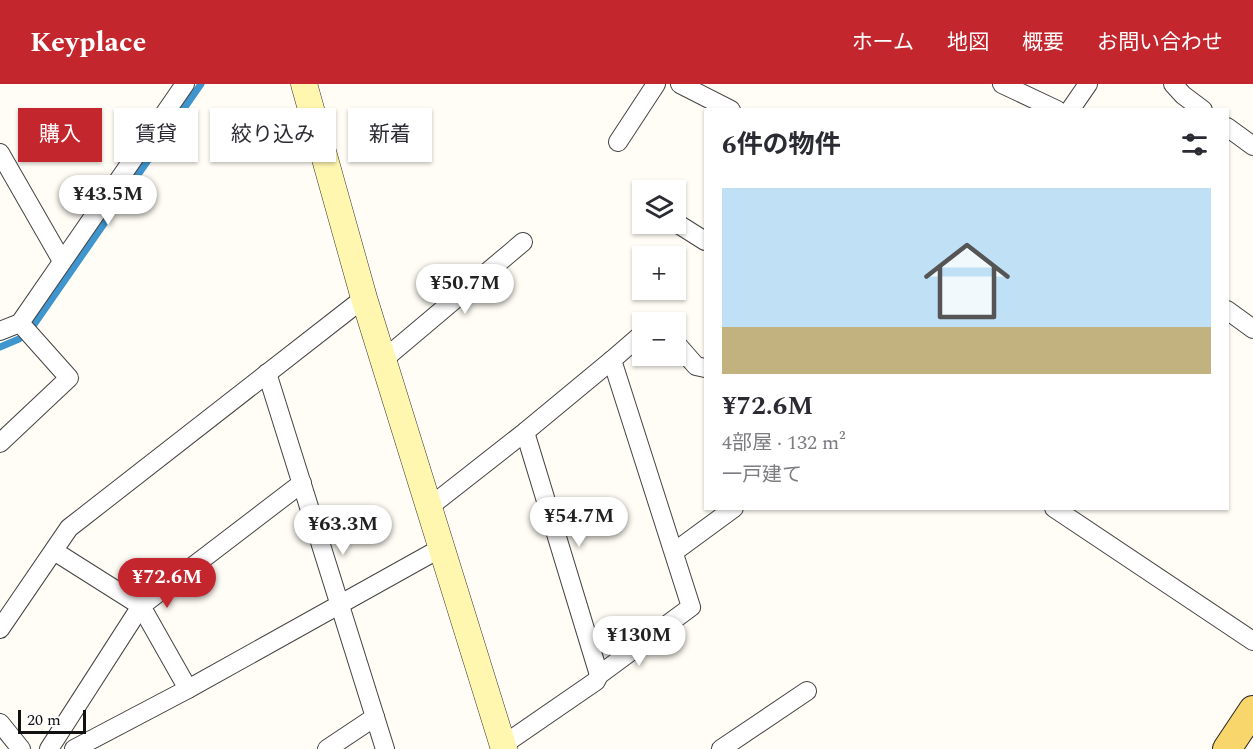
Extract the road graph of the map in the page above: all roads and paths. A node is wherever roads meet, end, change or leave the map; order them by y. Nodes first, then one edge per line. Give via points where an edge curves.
1 (185, 84) edge
2 (304, 84) edge
3 (656, 84) edge
4 (680, 84) edge
5 (1002, 84) edge
6 (1088, 84) edge
7 (1177, 96) edge
8 (727, 108) edge
9 (1053, 108) edge
10 (1071, 108) edge
11 (1199, 108) edge
12 (1229, 128) edge
13 (618, 142) dead end
14 (1253, 146) edge
15 (0, 153) edge
16 (686, 229) edge
17 (704, 241) edge
18 (523, 242) dead end
19 (62, 261) junction
20 (364, 298) junction
21 (1229, 311) edge
22 (20, 323) junction
23 (1253, 329) edge
24 (0, 331) edge
25 (632, 343) edge
26 (686, 355) edge
27 (383, 360) junction
28 (612, 360) junction
29 (704, 368) edge
30 (267, 373) junction
31 (525, 432) junction
32 (0, 443) edge
33 (302, 483) junction
34 (428, 508) junction
35 (731, 510) edge
36 (1057, 510) edge
37 (441, 548) junction
38 (54, 551) junction
39 (674, 552) junction
40 (339, 604) junction
41 (141, 606) junction
42 (0, 630) edge
43 (1253, 641) edge
44 (599, 675) junction
45 (188, 689) junction
46 (807, 691) dead end
47 (1253, 710) edge
48 (375, 717) junction
49 (0, 723) edge
50 (503, 747) edge
51 (21, 749) edge
52 (49, 749) edge
53 (74, 749) edge
54 (327, 749) edge
55 (385, 749) edge
56 (721, 749) edge
57 (1227, 749) edge

1 - 19 street
2 - 20 street
3 - 13 street
4 - 8 street
5 - 9 street
6 - 10 street
7 - 11 street
12 - 14 street
15 - 19 street
16 - 17 street
18 - 27 street
19 - 22 street
20 - 27 street
20 - 30 street
21 - 23 street
22 - 24 street
22 - 32 street via 69,378
25 - 28 street
26 - 29 street via 696,366
27 - 34 street
28 - 31 street
28 - 39 street
30 - 33 street
30 - 38 street via 69,528
31 - 34 street
31 - 44 street
33 - 40 street
33 - 41 street
34 - 37 street
35 - 39 street
36 - 43 street
37 - 40 street
37 - 50 street
38 - 41 street
38 - 42 street
39 - 44 street via 691,607
40 - 45 street
40 - 48 street
41 - 45 street
41 - 52 street
44 - 50 street
45 - 53 street
46 - 56 street
47 - 57 main road
48 - 54 street
48 - 55 street
49 - 51 street

